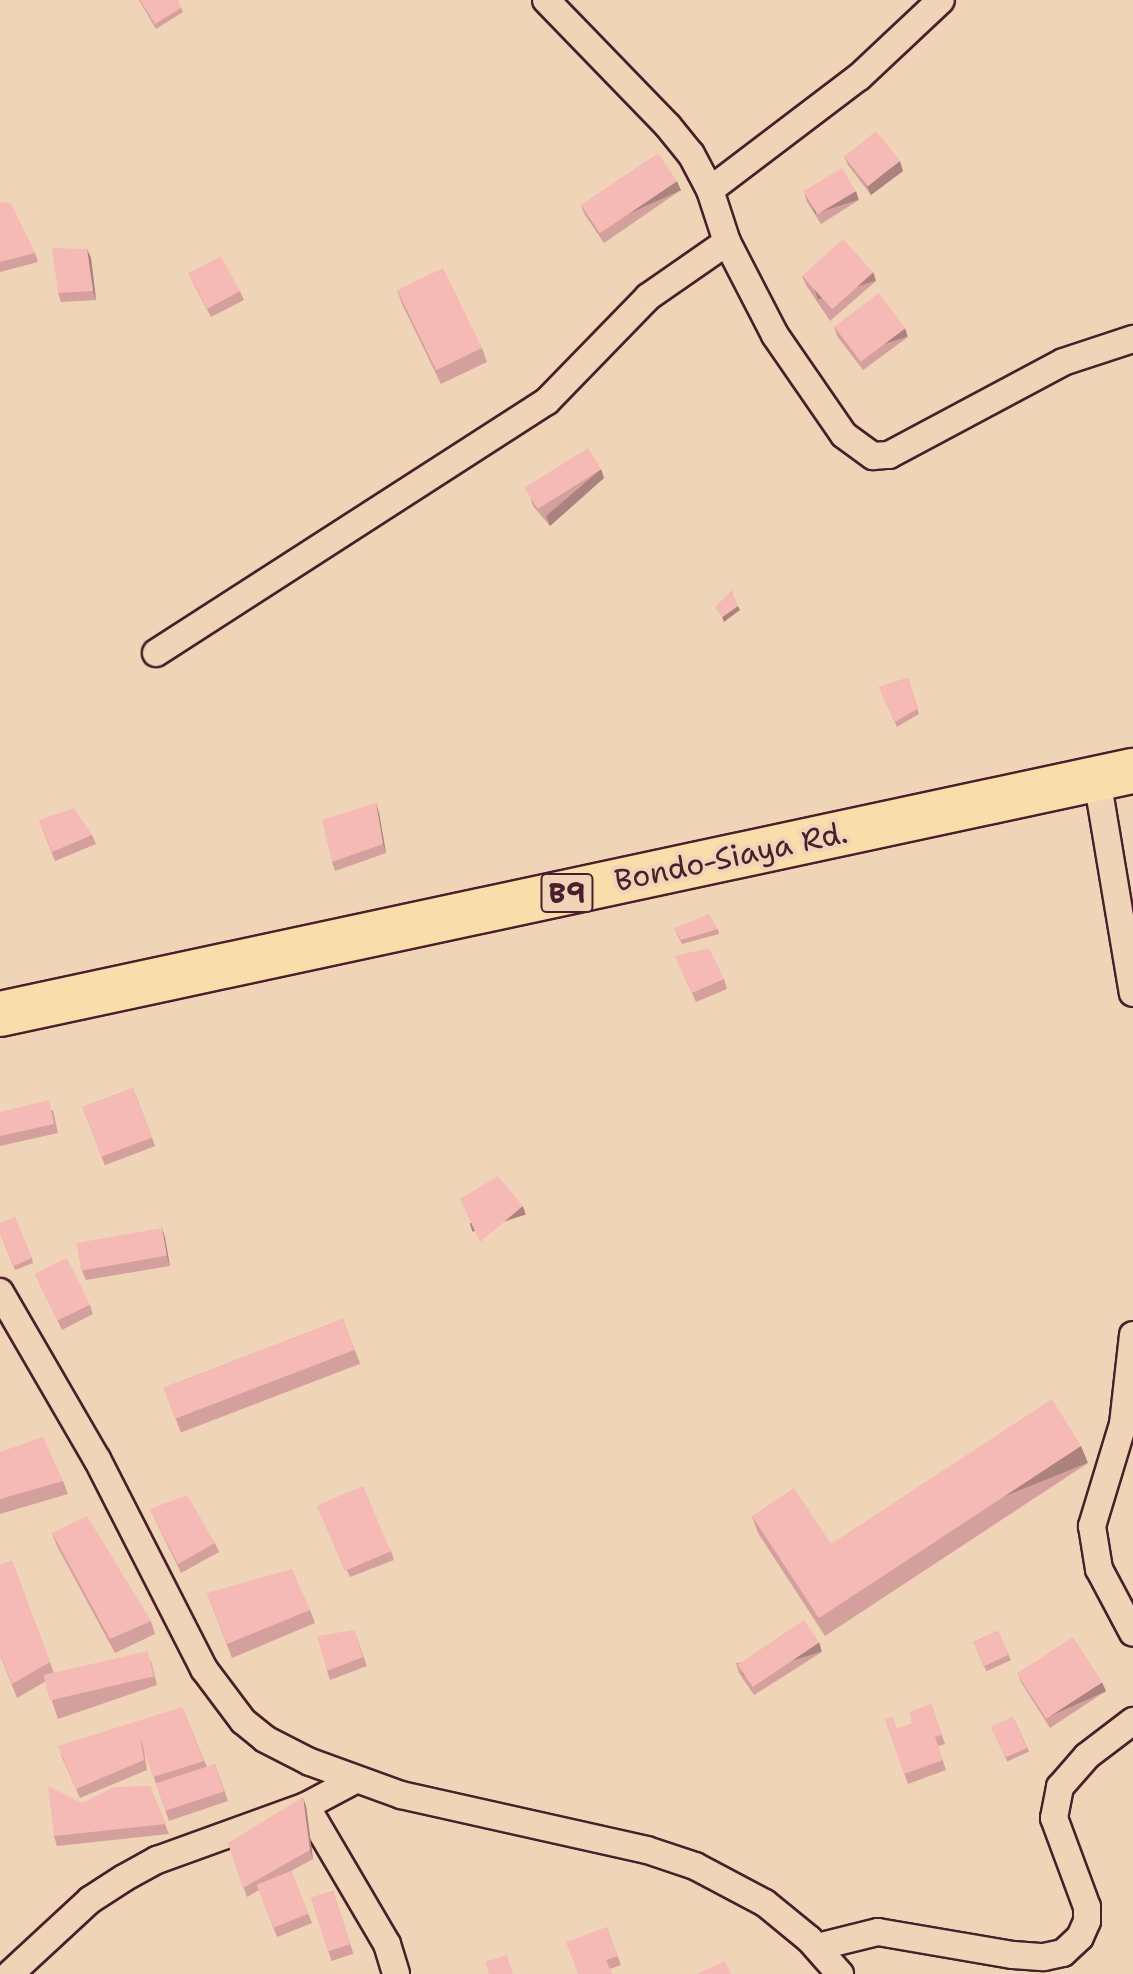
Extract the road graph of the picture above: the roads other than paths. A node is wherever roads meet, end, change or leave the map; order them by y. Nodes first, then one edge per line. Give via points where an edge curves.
1 (546, 0) edge
2 (941, 0) edge
3 (710, 190) junction
4 (727, 242) junction
5 (1133, 339) edge
6 (156, 653) dead end
7 (1115, 775) edge
8 (1133, 993) edge
9 (0, 1014) edge
10 (0, 1292) edge
11 (1133, 1335) edge
12 (1133, 1633) edge
13 (1133, 1721) edge
14 (355, 1780) junction
15 (306, 1806) junction
16 (817, 1947) junction
17 (10, 1974) edge
18 (396, 1974) edge
19 (840, 1974) edge

1 - 3 street via 668,126
2 - 3 street via 859,77
3 - 4 street
4 - 5 street via 775,335 817,400 844,435 873,456 889,455 1063,362
4 - 6 street via 648,297 547,401
7 - 8 street
7 - 9 highway, Bondo-Siaya Rd. / B9
10 - 14 street via 97,1459 204,1669 227,1703 265,1739
11 - 12 street via 1123,1424 1092,1526 1099,1569
13 - 16 street via 1087,1756 1060,1787 1054,1818 1087,1907 1080,1937 1063,1953 1013,1955 878,1932
14 - 15 street
14 - 16 street via 695,1866 765,1903
15 - 17 street via 157,1860 124,1878 90,1900
15 - 18 street via 387,1944
16 - 19 street

